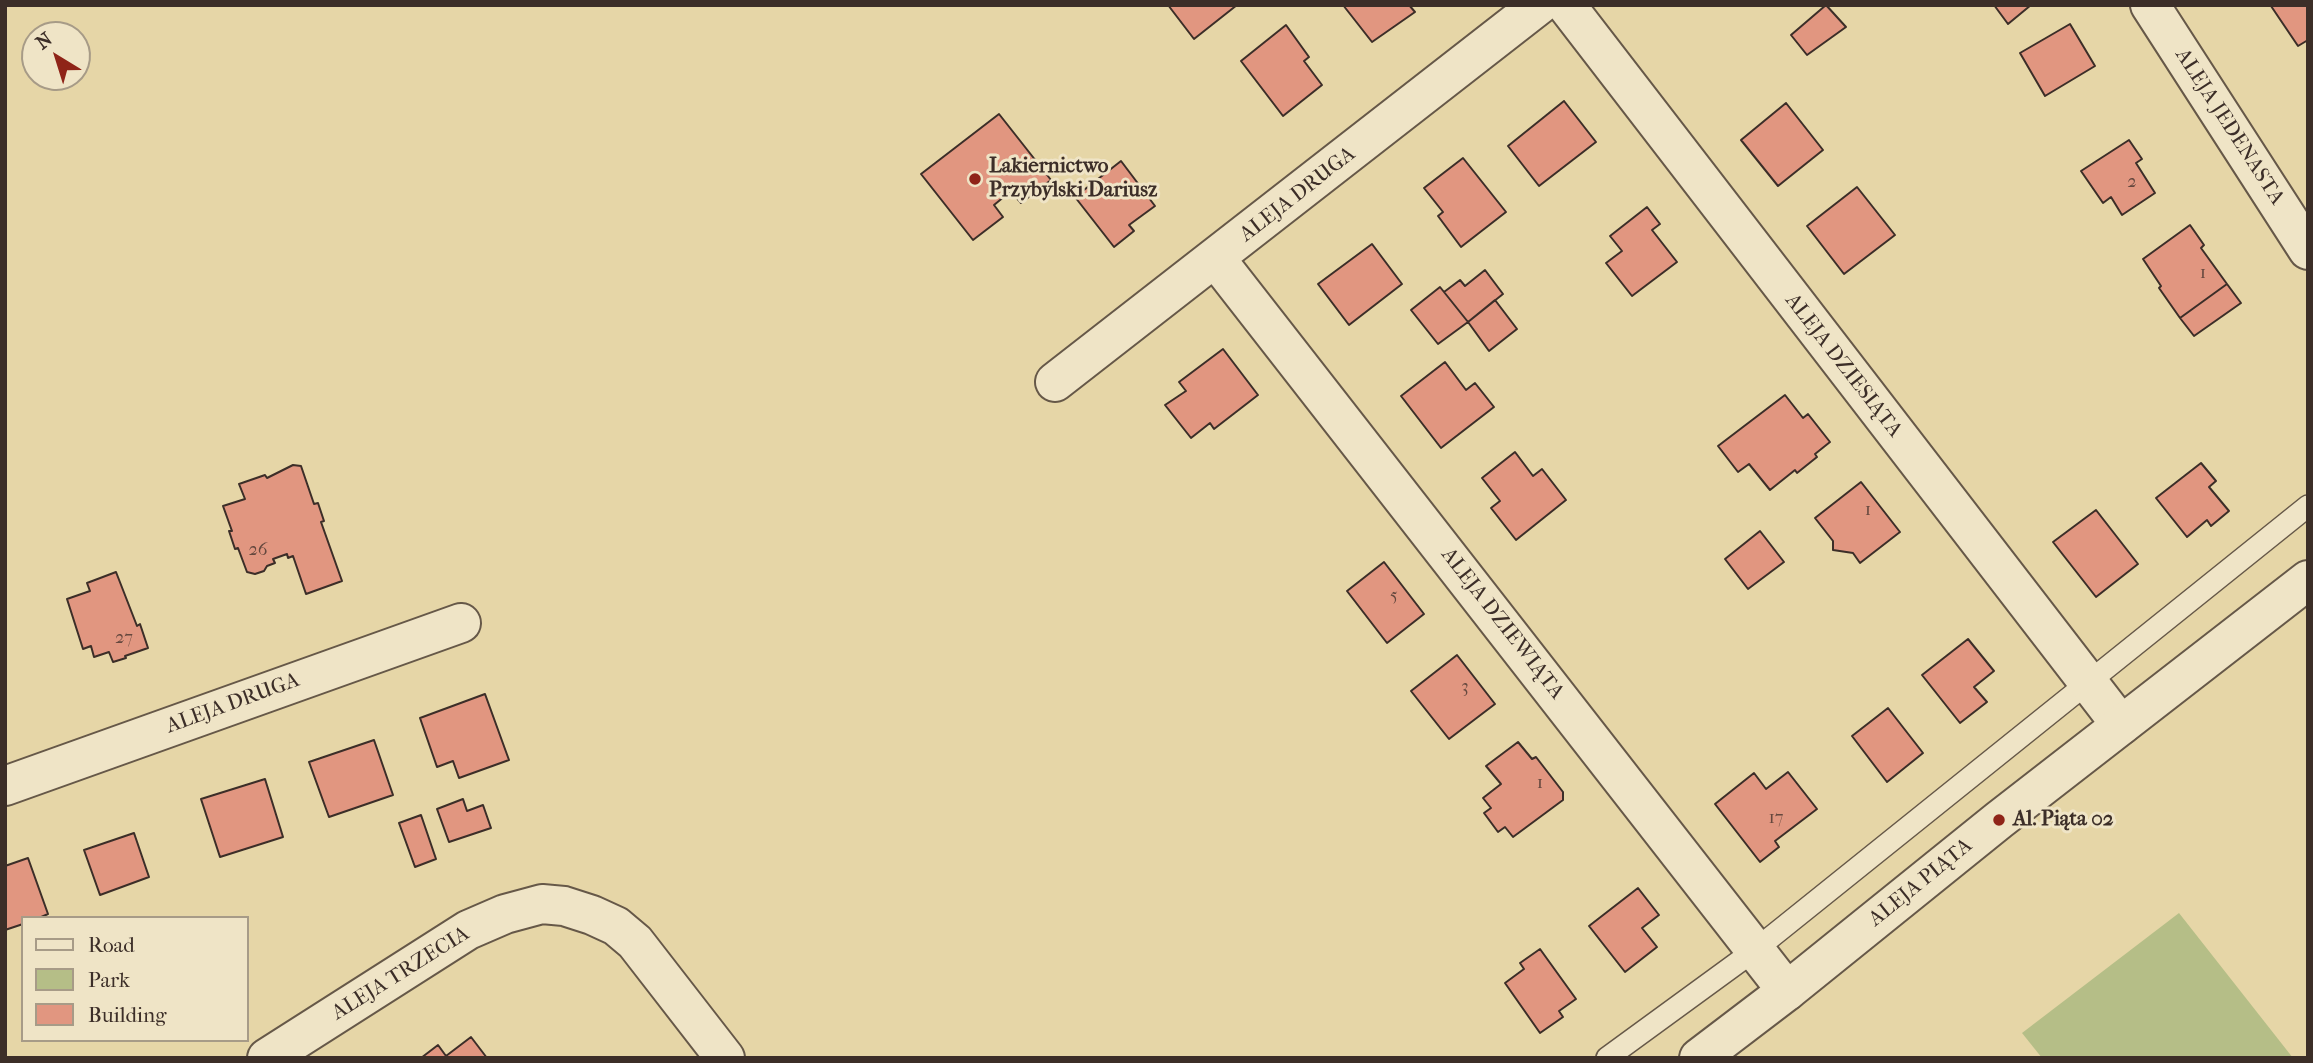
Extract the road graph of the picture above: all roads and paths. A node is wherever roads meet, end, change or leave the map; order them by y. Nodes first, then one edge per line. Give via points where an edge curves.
1 (1539, 5) edge
2 (1566, 5) edge
3 (2150, 5) edge
4 (2308, 250) edge
5 (1216, 258) junction
6 (1055, 382) dead end
7 (2308, 506) edge
8 (2308, 580) edge
9 (461, 623) dead end
10 (2088, 682) junction
11 (2121, 725) junction
12 (5, 786) edge
13 (1755, 950) junction
14 (1787, 991) junction
15 (267, 1058) edge
16 (725, 1058) edge
17 (1607, 1058) edge
18 (1699, 1058) edge

1 - 5 street, ALEJA DRUGA
2 - 10 street, ALEJA DZIESIĄTA
3 - 4 street, ALEJA JEDENASTA
5 - 6 street, ALEJA DRUGA
5 - 13 street, ALEJA DZIEWIĄTA
7 - 10 lane
8 - 11 street, ALEJA PIĄTA
9 - 12 street, ALEJA DRUGA
10 - 11 street, ALEJA DZIESIĄTA
10 - 13 lane
11 - 14 street, ALEJA PIĄTA
13 - 14 street, ALEJA DZIEWIĄTA
13 - 17 lane
14 - 18 street, ALEJA PIĄTA
15 - 16 street, ALEJA TRZECIA via 468,930 542,904 564,906 616,926 635,942

